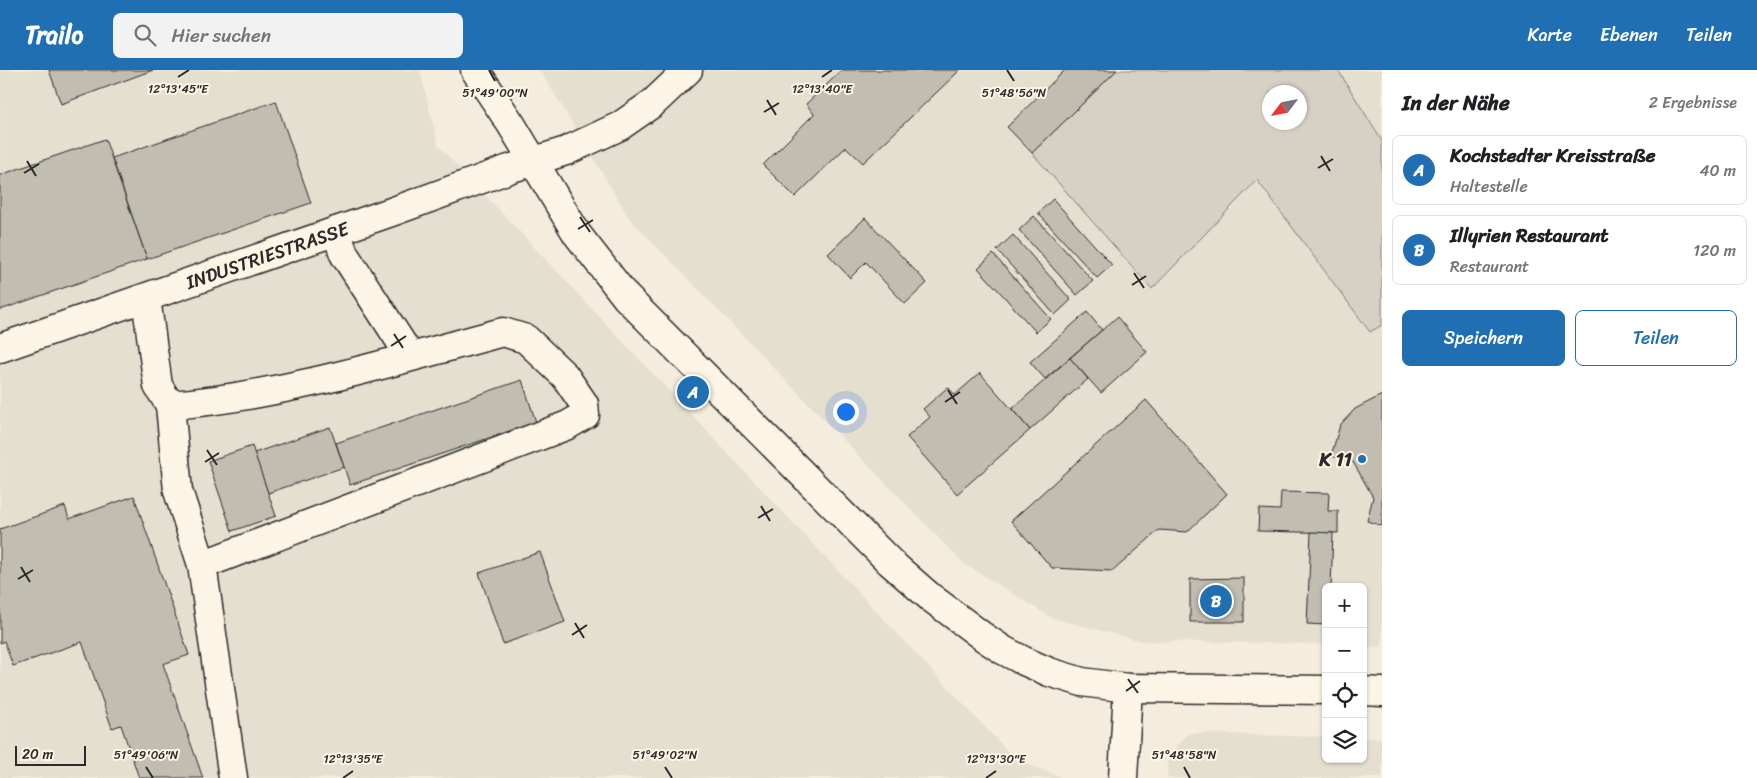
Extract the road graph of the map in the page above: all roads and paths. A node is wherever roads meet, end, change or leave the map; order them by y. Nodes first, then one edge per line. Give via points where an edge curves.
1 (475, 70) edge
2 (688, 70) edge
3 (534, 162) junction
4 (336, 231) junction
5 (146, 298) junction
6 (0, 348) edge
7 (410, 356) junction
8 (170, 405) junction
9 (202, 566) junction
10 (1128, 688) junction
11 (1322, 690) edge
12 (1367, 691) edge
13 (1382, 692) edge
14 (233, 778) edge
15 (1123, 778) edge

1 - 3 street
2 - 3 street, INDUSTRIESTRASSE via 653,103 620,126
3 - 4 street, INDUSTRIESTRASSE
3 - 10 street via 578,234 626,297 890,562 982,636 1024,661 1087,684
4 - 5 street, INDUSTRIESTRASSE
4 - 7 street via 344,254
5 - 6 street, INDUSTRIESTRASSE
5 - 8 street via 158,386
7 - 8 street via 308,383 207,402
7 - 9 street via 503,332 526,339 564,376 584,404 585,415 568,425
8 - 9 street via 178,491
9 - 14 street
10 - 11 street
10 - 15 street
12 - 13 street

